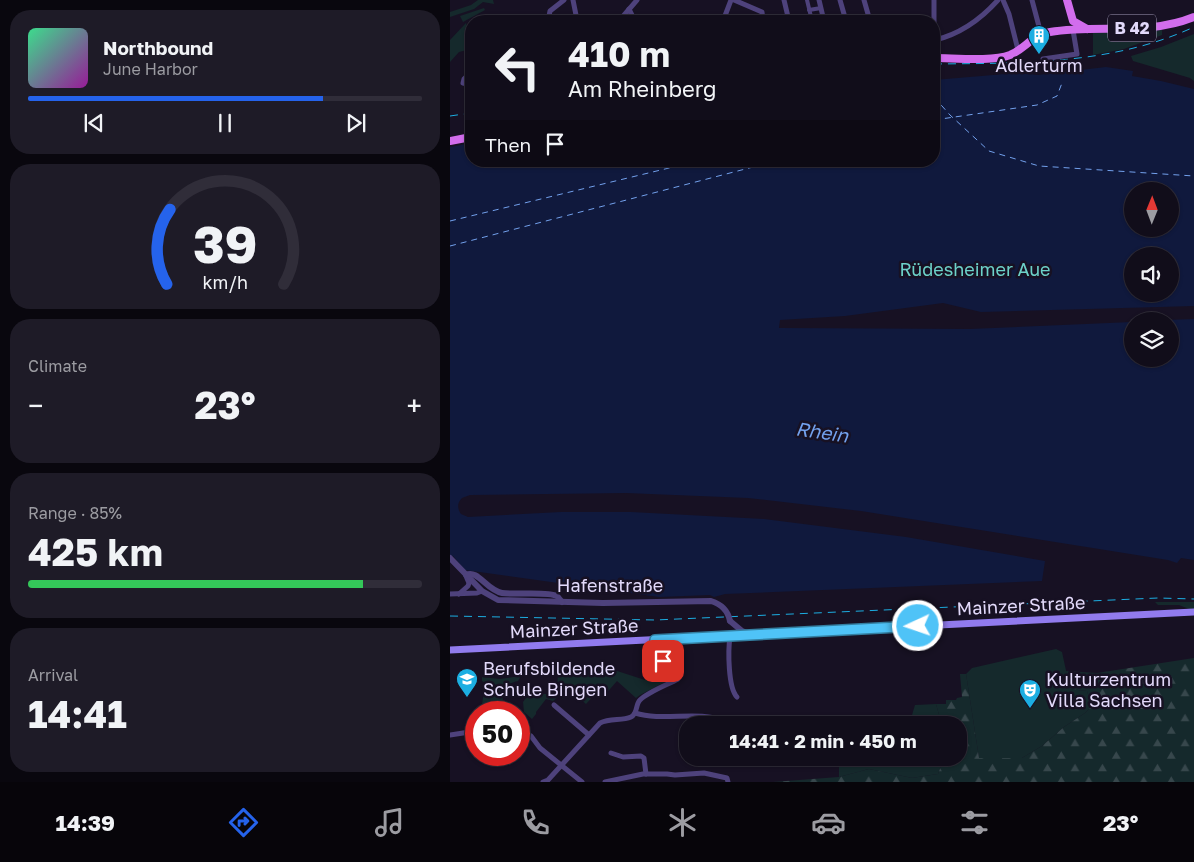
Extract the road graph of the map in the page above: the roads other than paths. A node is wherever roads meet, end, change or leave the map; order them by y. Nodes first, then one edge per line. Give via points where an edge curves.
1 (564, 0) edge
2 (574, 0) edge
3 (637, 0) edge
4 (732, 0) edge
5 (784, 0) edge
6 (806, 0) edge
7 (819, 0) edge
8 (840, 0) edge
9 (864, 0) edge
10 (934, 0) edge
11 (998, 0) edge
12 (1003, 0) edge
13 (1032, 0) edge
14 (1067, 0) edge
15 (821, 8) junction
16 (629, 9) junction
17 (809, 10) junction
18 (550, 15) edge
19 (576, 15) edge
20 (624, 15) edge
21 (632, 15) edge
22 (726, 15) edge
23 (762, 15) edge
24 (788, 15) edge
25 (810, 15) edge
26 (823, 15) edge
27 (844, 15) edge
28 (868, 15) edge
29 (934, 15) edge
30 (1194, 17) edge
31 (1073, 21) junction
32 (1087, 29) junction
33 (1070, 30) junction
34 (1042, 34) junction
35 (940, 38) edge
36 (1018, 50) junction
37 (940, 58) edge
38 (1043, 58) dead end
39 (465, 138) edge
40 (450, 141) edge
41 (450, 558) edge
42 (466, 575) junction
43 (482, 591) junction
44 (450, 594) edge
45 (458, 594) junction
46 (562, 602) junction
47 (1194, 612) edge
48 (730, 621) junction
49 (751, 635) junction
50 (730, 636) junction
51 (655, 640) junction
52 (450, 650) edge
53 (737, 698) dead end
54 (554, 705) dead end
55 (635, 713) junction
56 (702, 716) edge
57 (465, 733) edge
58 (450, 735) edge
59 (589, 735) junction
60 (530, 736) edge
61 (611, 753) dead end
62 (561, 764) junction
63 (646, 774) junction
64 (677, 778) edge
65 (543, 782) edge
66 (582, 782) edge
67 (605, 782) edge
68 (728, 782) edge

1 - 18 street via 550,11
2 - 19 street
3 - 16 street
4 - 22 street
4 - 23 street via 762,12
5 - 24 street
6 - 17 street
7 - 15 street
8 - 27 street
9 - 28 street
10 - 29 street
11 - 35 street via 970,25
12 - 36 street
13 - 34 street
14 - 31 main road
15 - 17 street
15 - 26 street
16 - 20 street
16 - 21 street
17 - 25 street
30 - 32 main road, B 42 via 1162,27
31 - 32 main road, B 42
31 - 33 main road
32 - 33 main road, B 42
33 - 34 main road, B 42
33 - 38 street via 1077,54
34 - 36 main road, B 42
36 - 37 main road, B 42 via 996,58
39 - 40 main road
41 - 42 street, Hafenstraße
42 - 43 street, Hafenstraße
42 - 45 street via 467,589
42 - 46 street via 476,574 487,587 498,592 553,595
43 - 45 street, Hafenstraße
43 - 46 street, Hafenstraße via 503,600
44 - 45 street, Hafenstraße
46 - 48 street, Hafenstraße, bridge via 711,600 722,607
47 - 49 main road, Mainzer Straße
48 - 49 street, Hafenstraße
48 - 50 street
49 - 50 main road, Mainzer Straße
50 - 51 main road, Mainzer Straße
50 - 53 street via 732,693
51 - 52 main road, Mainzer Straße
51 - 55 street via 656,657 677,667 680,676 641,698
54 - 59 street
55 - 56 street via 646,716
55 - 59 street via 631,717 603,722
57 - 58 street
59 - 62 street
60 - 62 street
61 - 63 street via 624,758 641,756
62 - 65 street
62 - 66 street
63 - 64 street via 667,774
63 - 67 street
64 - 68 street via 711,773 727,778

